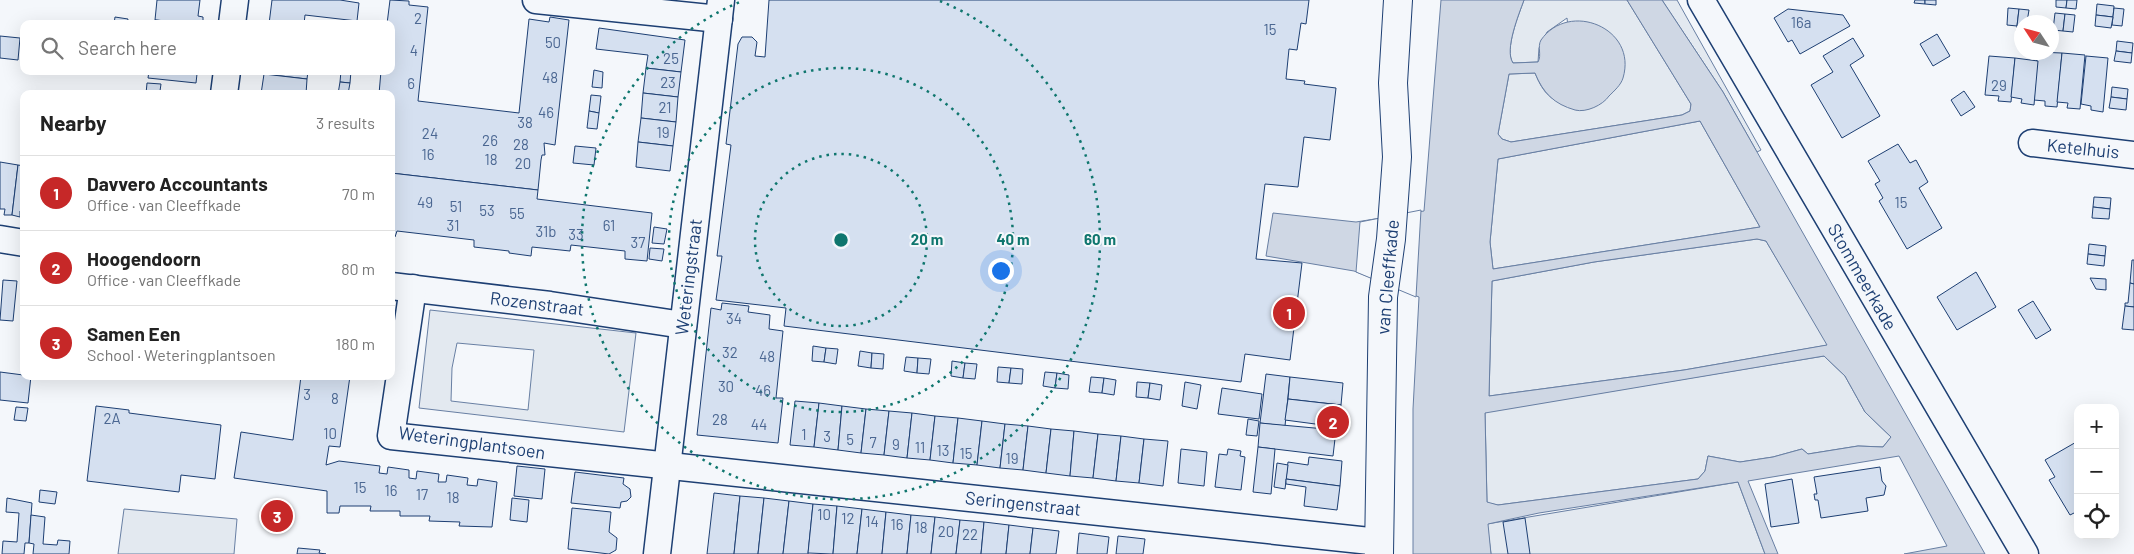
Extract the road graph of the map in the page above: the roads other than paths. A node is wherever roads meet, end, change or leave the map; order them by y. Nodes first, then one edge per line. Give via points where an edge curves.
1 (235, 0) edge
2 (536, 0) edge
3 (1398, 0) edge
4 (1701, 0) edge
5 (720, 10) edge
6 (232, 20) edge
7 (226, 75) edge
8 (225, 90) edge
9 (2032, 143) dead end
10 (2134, 155) edge
11 (0, 240) edge
12 (20, 242) edge
13 (402, 287) edge
14 (683, 325) junction
15 (668, 466) junction
16 (1379, 548) edge
17 (657, 554) edge
18 (2025, 554) edge

1 - 6 street
2 - 5 street
3 - 16 main road, van Cleeffkade via 1393,83 1397,153 1384,284
4 - 18 street, Stommeerkade
5 - 14 street, Weteringstraat
7 - 8 street
9 - 10 street, Ketelhuis
11 - 12 street
13 - 14 street, Rozenstraat
13 - 15 street, Weteringplantsoen via 392,436
14 - 15 street, Weteringstraat
15 - 16 street, Seringenstraat
15 - 17 street, Weteringstraat

